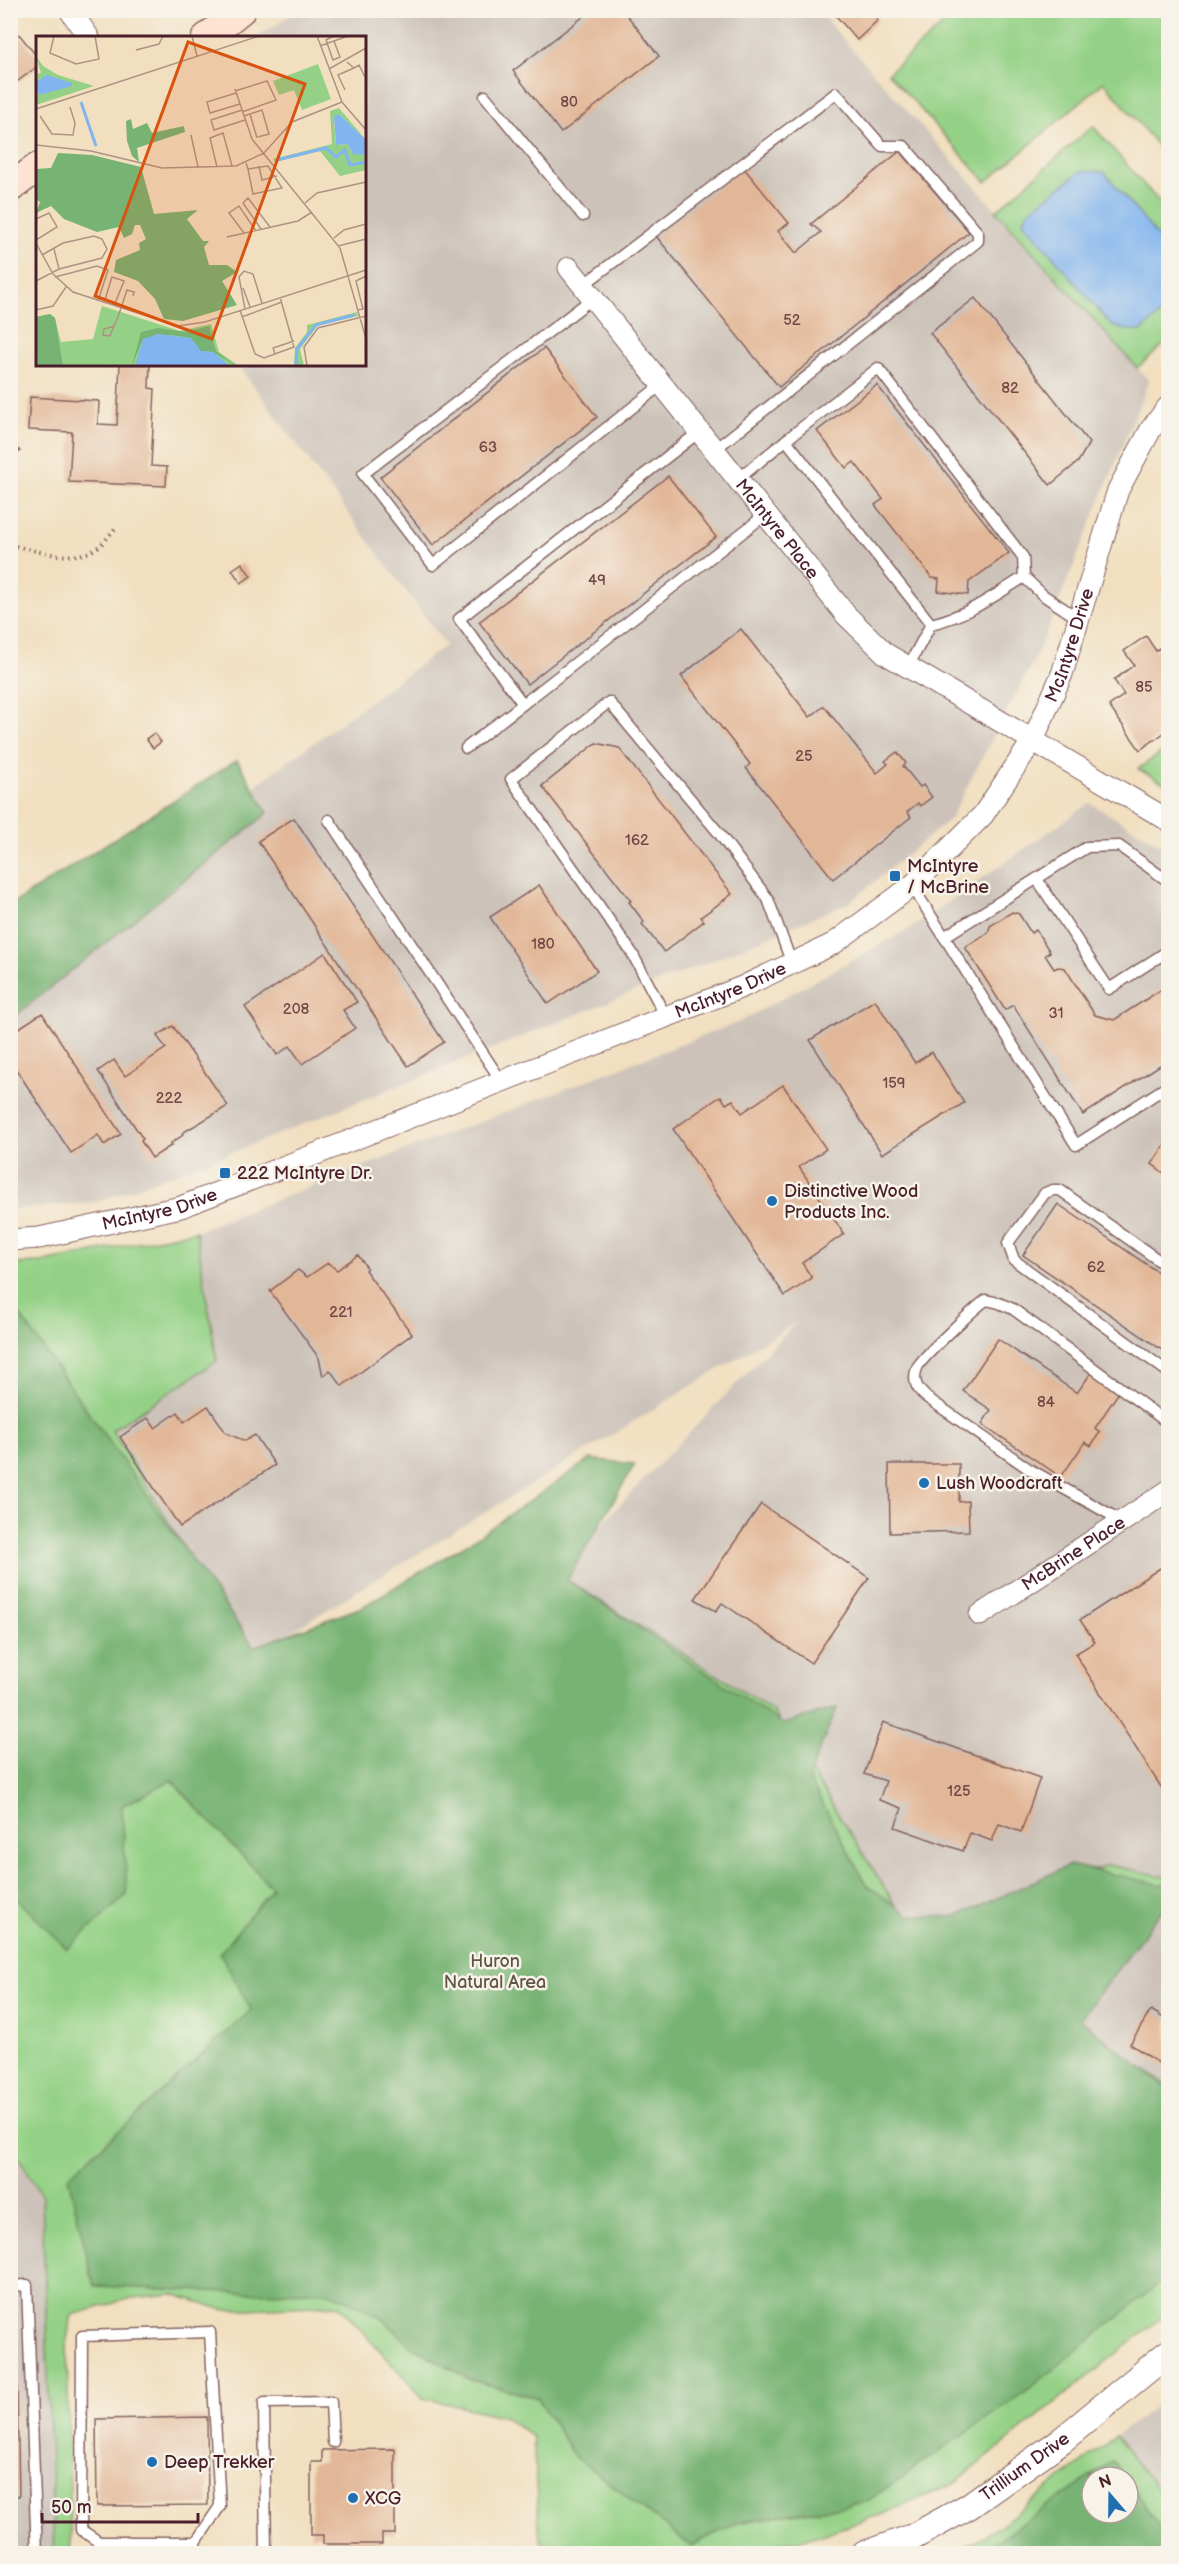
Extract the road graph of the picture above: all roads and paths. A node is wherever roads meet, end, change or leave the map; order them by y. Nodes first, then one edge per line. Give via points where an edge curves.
1 (70, 10) edge
2 (241, 10) edge
3 (89, 36) edge
4 (208, 36) edge
5 (485, 96) dead end
6 (36, 168) edge
7 (10, 188) edge
8 (583, 216) dead end
9 (569, 268) dead end
10 (587, 292) junction
11 (662, 385) junction
12 (1168, 407) edge
13 (699, 432) junction
14 (786, 440) junction
15 (714, 450) junction
16 (737, 480) junction
17 (765, 515) junction
18 (117, 526) dead end
19 (10, 545) edge
20 (1024, 577) junction
21 (1079, 619) junction
22 (931, 624) junction
23 (908, 667) junction
24 (523, 704) junction
25 (1033, 740) junction
26 (466, 748) dead end
27 (329, 820) dead end
28 (1168, 820) edge
29 (1037, 879) junction
30 (1168, 881) edge
31 (912, 886) junction
32 (944, 937) junction
33 (1168, 951) edge
34 (792, 964) junction
35 (666, 1017) junction
36 (502, 1082) junction
37 (1168, 1086) edge
38 (10, 1240) edge
39 (1168, 1267) edge
40 (1168, 1372) edge
41 (1168, 1423) edge
42 (1168, 1491) edge
43 (1123, 1521) junction
44 (980, 1615) dead end
45 (10, 2286) edge
46 (1168, 2353) edge
47 (333, 2442) dead end
48 (99, 2548) edge
49 (196, 2548) edge
50 (37, 2553) edge
51 (266, 2553) edge
52 (865, 2553) edge

1 - 3 street
2 - 4 main road
5 - 8 lane
6 - 7 main road
9 - 10 street, McIntyre Place
10 - 11 street, McIntyre Place
10 - 11 lane via 363,474 433,565
10 - 15 lane via 836,93 882,146 904,146 978,232 978,240 968,249
11 - 13 street, McIntyre Place
12 - 21 street, McIntyre Drive via 1118,490
13 - 15 street, McIntyre Place
13 - 24 lane via 459,619
14 - 16 lane
14 - 20 lane via 878,368 1023,557
14 - 22 lane
15 - 16 street, McIntyre Place
16 - 17 street, McIntyre Place
17 - 23 street, McIntyre Place via 846,615 886,654
17 - 24 lane
18 - 19 path via 98,548 82,555 57,555
20 - 21 lane
20 - 22 lane via 970,611
21 - 25 street, McIntyre Drive via 1062,674
22 - 23 lane
23 - 25 street, McIntyre Place
24 - 26 lane
25 - 28 street, McIntyre Place
25 - 31 street, McIntyre Drive via 983,814
27 - 36 lane
29 - 30 lane via 1087,847 1119,846
29 - 32 lane
29 - 33 lane via 1109,989
31 - 32 lane
31 - 34 street, McIntyre Drive via 833,944
32 - 37 lane via 1076,1145
34 - 35 street, McIntyre Drive
34 - 35 lane via 768,899 718,832 609,702 511,779 632,953
35 - 36 street, McIntyre Drive
36 - 38 street, McIntyre Drive via 181,1207 39,1238
39 - 40 lane via 1060,1190 1045,1193 1008,1243 1014,1260
41 - 43 lane via 1013,1310 986,1300 917,1367 917,1389 926,1397 1029,1469
42 - 43 street, McBrine Place
43 - 44 street, McBrine Place
45 - 50 lane via 27,2285
46 - 52 street, Trillium Drive via 1062,2440 969,2506 912,2537
47 - 51 lane via 332,2402 264,2403
48 - 49 lane
48 - 49 lane via 81,2530 82,2336 210,2332 220,2506

